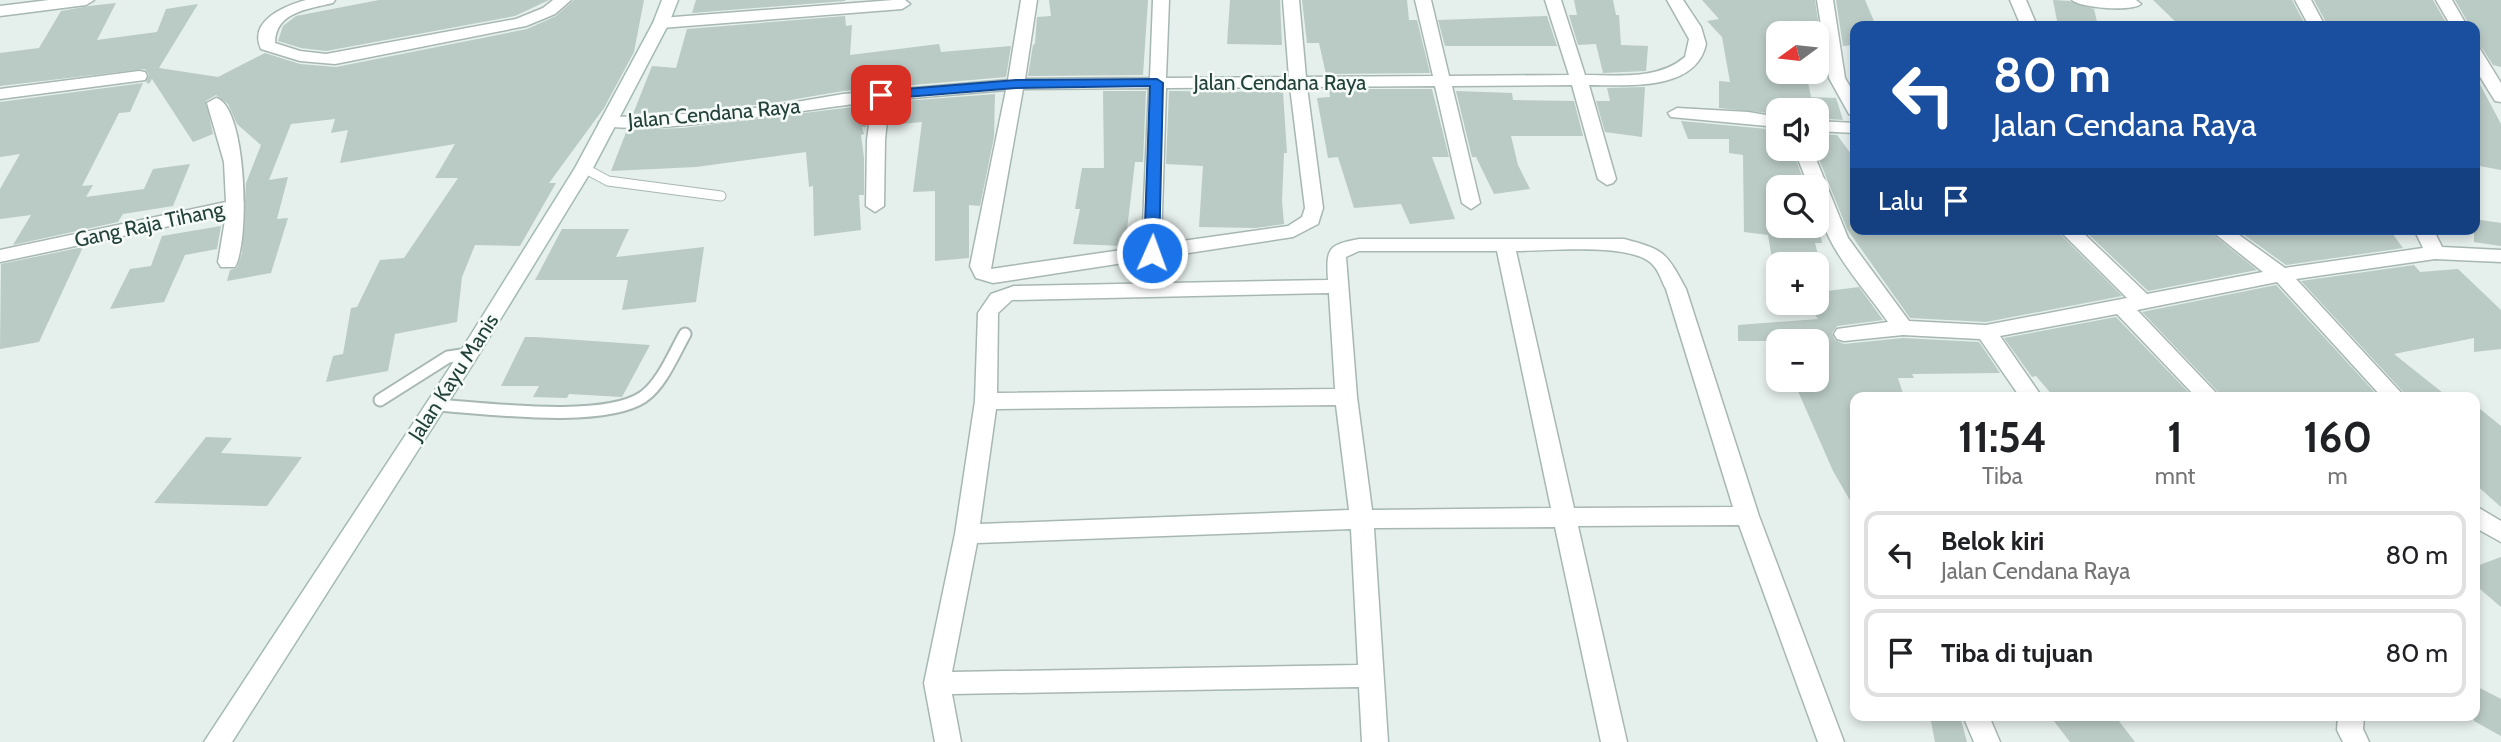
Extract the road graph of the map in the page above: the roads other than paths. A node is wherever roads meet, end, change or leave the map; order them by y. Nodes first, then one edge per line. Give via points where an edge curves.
1 (86, 0) edge
2 (327, 0) edge
3 (563, 0) edge
4 (670, 0) edge
5 (1029, 0) edge
6 (1161, 0) edge
7 (1291, 0) edge
8 (1423, 0) edge
9 (1553, 0) edge
10 (1675, 0) edge
11 (1825, 0) edge
12 (2018, 0) edge
13 (2080, 0) edge
14 (2304, 0) edge
15 (2444, 0) edge
16 (902, 4) dead end
17 (2133, 4) dead end
18 (0, 11) edge
19 (2027, 21) edge
20 (2314, 21) edge
21 (2456, 21) edge
22 (661, 23) junction
23 (2480, 62) edge
24 (139, 76) dead end
25 (1441, 81) junction
26 (1579, 82) junction
27 (1157, 83) junction
28 (1298, 83) junction
29 (1016, 84) junction
30 (0, 94) edge
31 (881, 95) junction
32 (2501, 97) edge
33 (1850, 101) edge
34 (216, 103) dead end
35 (1677, 113) dead end
36 (1766, 120) edge
37 (608, 122) junction
38 (1829, 126) edge
39 (1850, 128) edge
40 (1808, 161) edge
41 (584, 168) junction
42 (1606, 179) dead end
43 (721, 196) dead end
44 (1471, 203) dead end
45 (235, 206) junction
46 (874, 206) dead end
47 (2072, 235) edge
48 (2226, 235) edge
49 (2426, 235) edge
50 (1505, 245) junction
51 (1152, 253) junction
52 (2435, 253) junction
53 (0, 256) edge
54 (2501, 256) edge
55 (228, 262) dead end
56 (2281, 275) junction
57 (1337, 286) junction
58 (2132, 303) junction
59 (1903, 328) junction
60 (1986, 332) junction
61 (685, 334) dead end
62 (1844, 334) dead end
63 (469, 354) junction
64 (2028, 392) edge
65 (2205, 392) edge
66 (2389, 392) edge
67 (1346, 397) junction
68 (380, 400) dead end
69 (986, 401) junction
70 (436, 405) junction
71 (1747, 516) junction
72 (2480, 518) edge
73 (1362, 519) junction
74 (1564, 519) junction
75 (2501, 533) edge
76 (967, 534) junction
77 (1370, 676) junction
78 (937, 683) junction
79 (1978, 721) edge
80 (2351, 721) edge
81 (217, 742) edge
82 (948, 742) edge
83 (1375, 742) edge
84 (1614, 742) edge
85 (1831, 742) edge
86 (1987, 742) edge
87 (2356, 742) edge

1 - 18 street
2 - 3 street via 289,10 271,21 265,33 267,46 314,60 335,59 520,23
4 - 22 street, Jalan Kayu Manis
5 - 29 street
6 - 27 street
7 - 28 street
8 - 25 street
9 - 26 street
10 - 26 street, Jalan Cendana Raya via 1698,43 1691,61 1659,77
11 - 33 street via 1838,78
12 - 19 street
13 - 17 street
14 - 20 street
15 - 21 street
16 - 22 street
22 - 37 street, Jalan Kayu Manis
23 - 32 street
24 - 30 street
25 - 26 street, Jalan Cendana Raya
25 - 28 street, Jalan Cendana Raya
25 - 44 street
26 - 42 street
27 - 28 street, Jalan Cendana Raya
27 - 29 street, Jalan Cendana Raya
27 - 51 street
28 - 51 street via 1314,208 1311,219 1293,231
29 - 31 street, Jalan Cendana Raya
29 - 51 street via 980,267 983,273 1002,276
31 - 37 street, Jalan Cendana Raya via 768,112
31 - 46 street
34 - 45 street, Gang Raja Tihang via 233,151
35 - 36 street
37 - 41 street, Jalan Kayu Manis
38 - 39 street
40 - 59 street via 1839,239
41 - 43 lane via 608,181
41 - 63 street, Jalan Kayu Manis
45 - 53 street, Gang Raja Tihang
45 - 55 street
47 - 58 street
48 - 56 street
49 - 52 street
50 - 57 street via 1349,247 1336,255
50 - 71 street via 1624,246 1649,252 1661,261 1676,289
50 - 74 street
52 - 54 street
52 - 56 street
56 - 58 street
56 - 66 street
57 - 67 street
57 - 69 street via 1002,296 988,313
58 - 60 street
58 - 65 street
59 - 60 street
59 - 62 street
60 - 64 street
61 - 70 lane via 646,396 615,409
63 - 68 lane via 448,357
63 - 70 street, Jalan Kayu Manis
67 - 69 street
67 - 73 street
69 - 76 street
70 - 81 street, Jalan Kayu Manis
71 - 74 street
71 - 85 street
72 - 75 street
73 - 74 street
73 - 76 street
73 - 77 street
74 - 84 street
76 - 78 street
77 - 78 street
77 - 83 street
78 - 82 street
79 - 86 street
80 - 87 street

